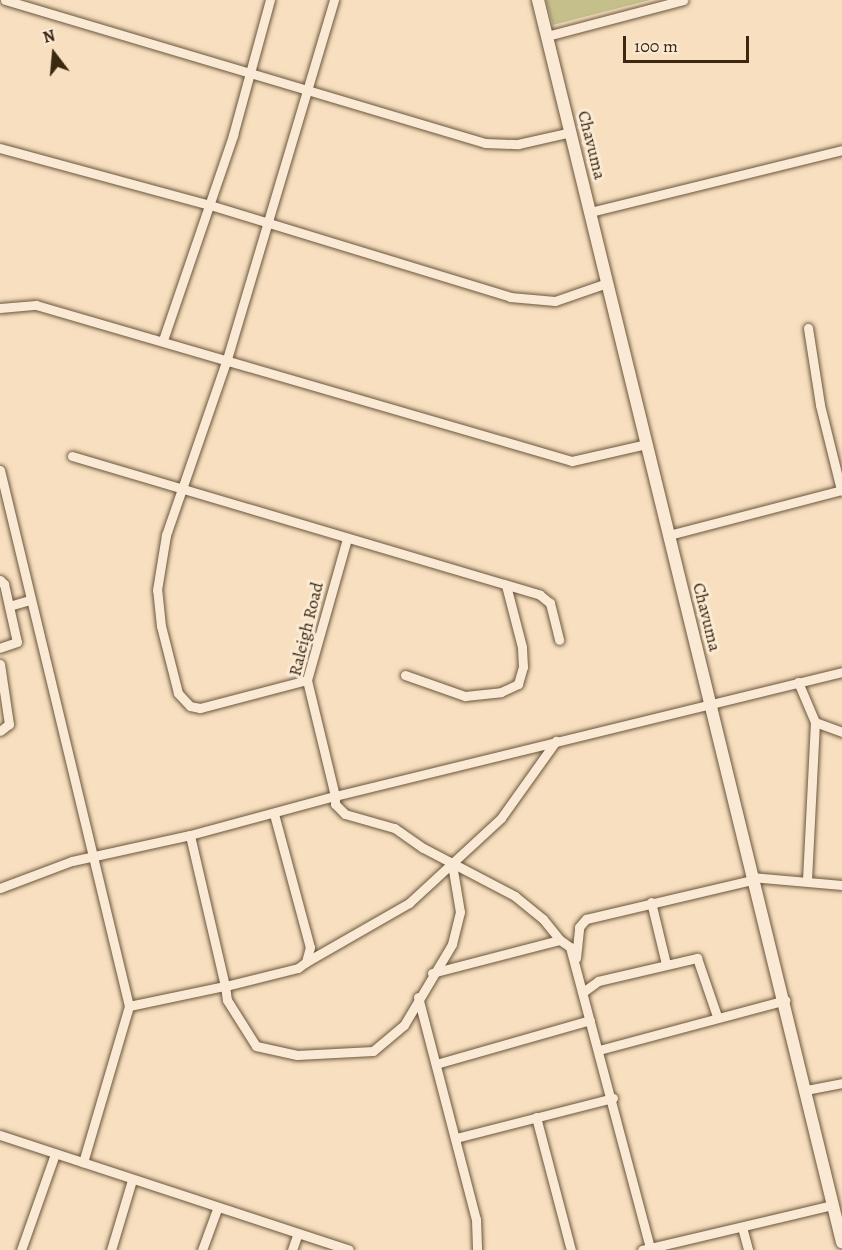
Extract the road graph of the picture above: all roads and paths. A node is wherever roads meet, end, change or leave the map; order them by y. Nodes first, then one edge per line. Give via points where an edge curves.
1 (5, 0) edge
2 (270, 0) edge
3 (334, 0) edge
4 (538, 0) edge
5 (683, 0) edge
6 (547, 36) junction
7 (248, 70) junction
8 (307, 93) junction
9 (571, 132) junction
10 (0, 148) edge
11 (842, 150) edge
12 (210, 205) junction
13 (590, 212) junction
14 (267, 222) junction
15 (607, 283) junction
16 (0, 308) edge
17 (808, 328) dead end
18 (163, 340) junction
19 (227, 359) junction
20 (647, 444) junction
21 (72, 456) dead end
22 (0, 470) edge
23 (182, 490) junction
24 (841, 490) edge
25 (3, 500) edge
26 (669, 535) junction
27 (347, 539) junction
28 (0, 580) edge
29 (506, 585) junction
30 (30, 600) junction
31 (9, 606) junction
32 (559, 640) dead end
33 (0, 648) edge
34 (0, 664) edge
35 (842, 672) edge
36 (405, 675) dead end
37 (307, 680) junction
38 (798, 682) junction
39 (710, 703) junction
40 (815, 722) junction
41 (0, 731) edge
42 (842, 732) edge
43 (556, 741) junction
44 (335, 796) junction
45 (274, 814) junction
46 (190, 836) junction
47 (93, 858) junction
48 (452, 864) junction
49 (752, 878) junction
50 (807, 880) junction
51 (842, 885) edge
52 (0, 888) edge
53 (651, 902) junction
54 (560, 940) junction
55 (576, 958) junction
56 (306, 962) junction
57 (666, 964) junction
58 (432, 973) junction
59 (225, 986) junction
60 (584, 992) junction
61 (418, 997) junction
62 (785, 1000) junction
63 (129, 1006) junction
64 (717, 1016) junction
65 (590, 1020) junction
66 (599, 1050) junction
67 (436, 1064) junction
68 (842, 1083) edge
69 (806, 1090) junction
70 (613, 1098) junction
71 (536, 1117) junction
72 (0, 1135) edge
73 (456, 1138) junction
74 (55, 1154) junction
75 (83, 1162) junction
76 (132, 1180) junction
77 (833, 1205) junction
78 (216, 1209) junction
79 (742, 1227) junction
80 (298, 1233) junction
81 (841, 1236) edge
82 (651, 1249) edge
83 (21, 1250) edge
84 (111, 1250) edge
85 (202, 1250) edge
86 (292, 1250) edge
87 (349, 1250) edge
88 (477, 1250) edge
89 (571, 1250) edge
90 (748, 1250) edge

1 - 7 street
2 - 7 street
3 - 8 street
4 - 6 street, Chavuma
5 - 6 street
6 - 9 street, Chavuma
7 - 8 street
7 - 12 street
8 - 9 street via 492,144 518,144
8 - 14 street
9 - 13 street, Chavuma
10 - 12 street
11 - 13 street
12 - 14 street
12 - 18 street
13 - 15 street, Chavuma
14 - 15 street via 531,302 555,302
14 - 19 street
15 - 20 street, Chavuma
16 - 18 street via 36,305
17 - 24 street via 820,405
18 - 19 street
19 - 20 street via 572,461
19 - 23 street
20 - 26 street, Chavuma
21 - 23 street
22 - 25 street
23 - 27 street
23 - 37 street via 166,535 157,590 161,626 178,693 190,706 200,708
24 - 26 street
25 - 30 street
26 - 39 street, Chavuma
27 - 29 street
27 - 37 street, Raleigh Road
28 - 31 street
29 - 32 street via 546,598
29 - 36 street via 522,647 524,667 518,684 501,692 465,696
30 - 31 street
30 - 47 street
31 - 33 street via 17,642
34 - 41 street via 9,724
35 - 38 street
37 - 44 street, Raleigh Road
38 - 39 street
38 - 40 street
39 - 43 street
39 - 49 street, Chavuma
40 - 42 street
40 - 50 street
43 - 44 street
43 - 48 street via 501,818
44 - 45 street
44 - 48 street via 335,804 345,814 394,828
45 - 46 street
45 - 56 street via 310,947
46 - 47 street
46 - 59 street
47 - 52 street via 72,861
47 - 63 street
48 - 54 street via 515,896 543,919
48 - 56 street via 409,903
48 - 58 street via 460,912 452,944
49 - 50 street
49 - 53 street
49 - 62 street, Chavuma
50 - 51 street
53 - 55 street via 586,919 579,927
53 - 57 street
54 - 55 street via 566,942
54 - 58 street
55 - 60 street
56 - 59 street via 285,974
57 - 60 street via 598,981
57 - 64 street via 697,958
58 - 61 street
59 - 61 street via 227,1000 256,1046 297,1055 373,1051 404,1025
59 - 63 street
60 - 65 street
61 - 67 street
62 - 64 street
62 - 69 street, Chavuma
63 - 75 street
64 - 66 street
65 - 66 street
65 - 67 street
66 - 70 street
67 - 73 street
68 - 69 street
69 - 77 street, Chavuma
70 - 71 street
70 - 82 street
71 - 73 street
71 - 89 street
72 - 74 street
73 - 88 street via 476,1219
74 - 75 street
74 - 83 street
75 - 76 street
76 - 78 street
76 - 84 street
77 - 79 street
77 - 81 street, Chavuma
78 - 80 street
78 - 85 street
79 - 82 street
79 - 90 street
80 - 86 street
80 - 87 street

